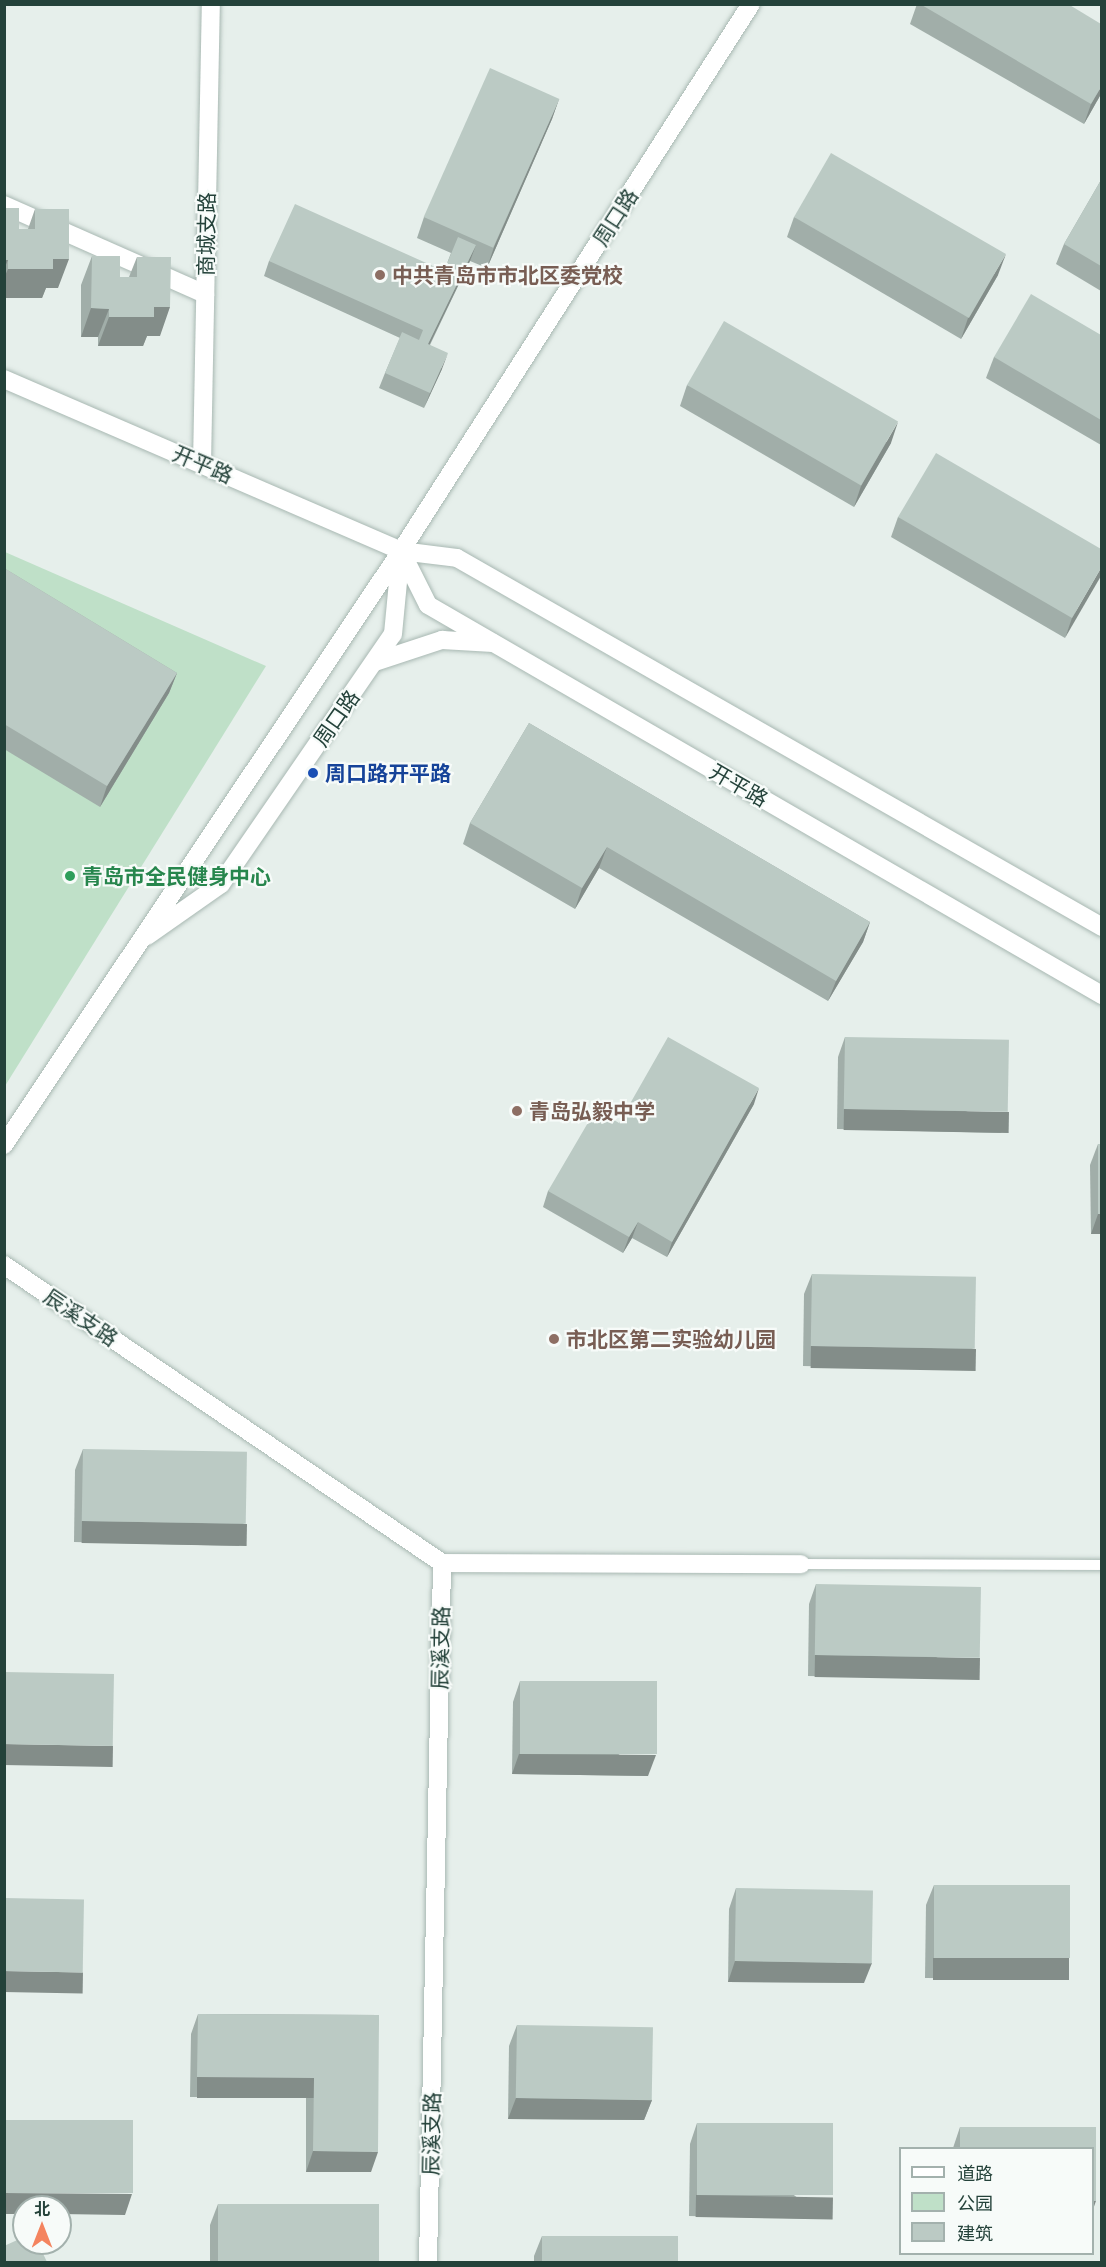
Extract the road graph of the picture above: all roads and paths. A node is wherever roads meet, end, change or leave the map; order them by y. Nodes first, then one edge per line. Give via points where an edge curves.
1 (211, 4) edge
2 (751, 4) edge
3 (4, 205) edge
4 (205, 294) junction
5 (4, 379) edge
6 (202, 464) junction
7 (401, 551) junction
8 (493, 643) junction
9 (374, 663) junction
10 (1101, 927) edge
11 (147, 936) junction
12 (1101, 995) edge
13 (4, 1145) edge
14 (4, 1265) edge
15 (442, 1563) junction
16 (801, 1564) joint
17 (1101, 1565) edge
18 (428, 2262) edge

1 - 4 street, 商城支路
2 - 7 street, 周口路
3 - 4 street
4 - 6 street, 商城支路
5 - 6 street, 开平路
6 - 7 street, 开平路
7 - 8 street, 开平路 via 428,605
7 - 9 street, 周口路 via 393,634
7 - 10 street, 开平路 via 457,558
7 - 11 street, 周口路
8 - 9 street via 442,640
8 - 12 street, 开平路
9 - 11 street, 周口路 via 221,884
11 - 13 street, 周口路
14 - 15 street, 辰溪支路
15 - 16 street
15 - 18 street, 辰溪支路
16 - 17 lane

